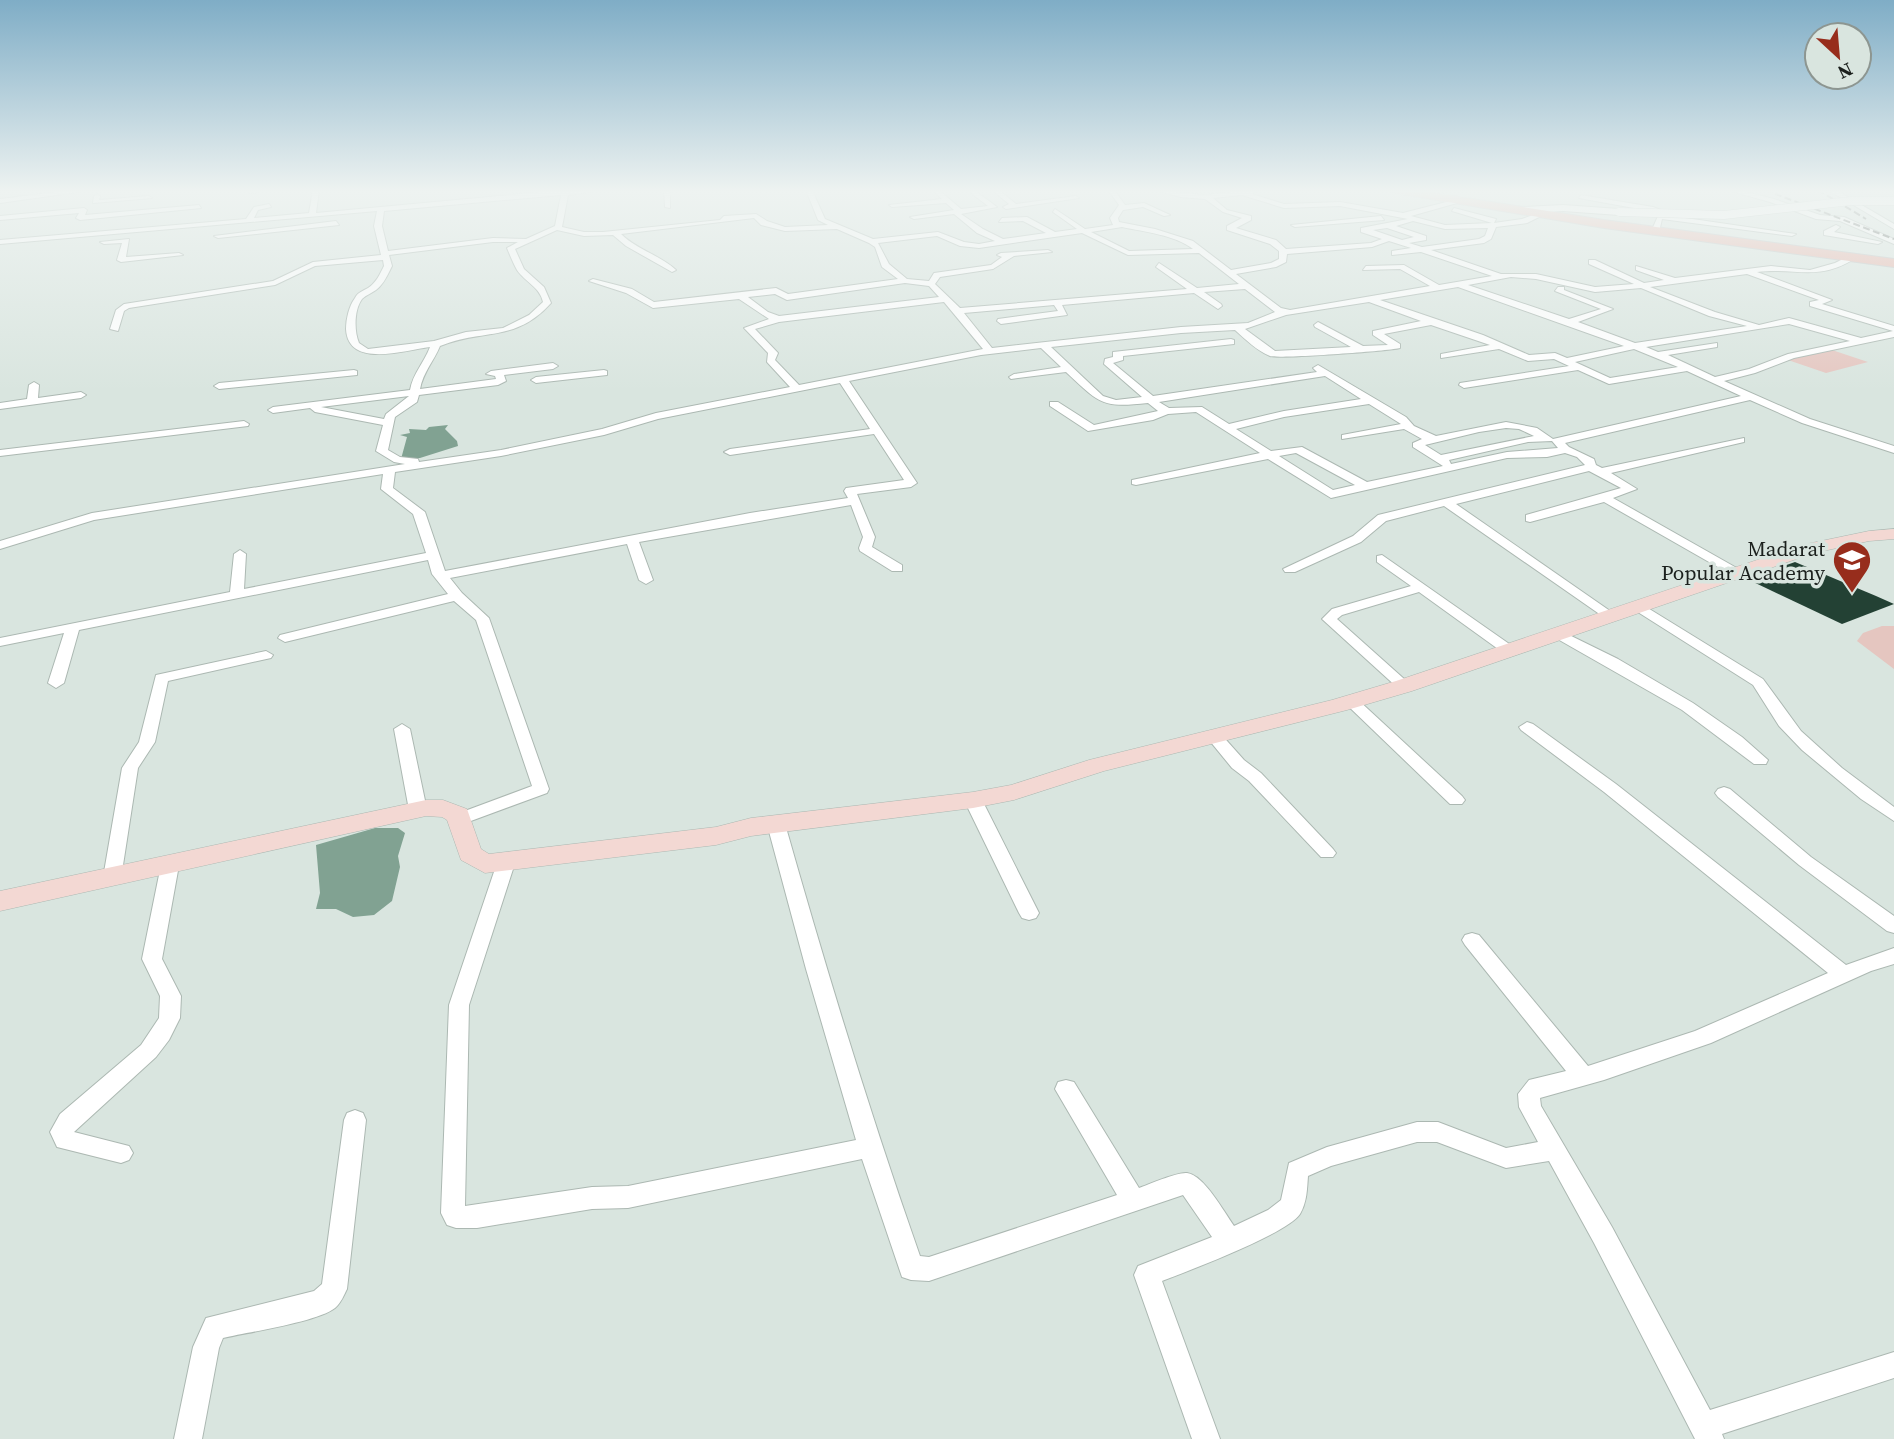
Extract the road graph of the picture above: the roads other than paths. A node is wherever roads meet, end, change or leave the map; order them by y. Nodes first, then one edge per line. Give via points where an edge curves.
1 (122, 257) edge
2 (154, 257) edge
3 (369, 257) edge
4 (387, 257) edge
5 (515, 257) edge
6 (652, 257) edge
7 (882, 257) edge
8 (1008, 257) edge
9 (1209, 257) edge
10 (1283, 257) edge
11 (1443, 257) edge
12 (1851, 257) edge
13 (1852, 257) edge
14 (1592, 262) dead end
15 (1894, 263) edge
16 (1159, 265) dead end
17 (1366, 268) dead end
18 (1639, 268) dead end
19 (672, 270) dead end
20 (1745, 271) junction
21 (1229, 273) junction
22 (1500, 276) junction
23 (593, 281) dead end
24 (905, 281) junction
25 (1677, 282) junction
26 (931, 284) junction
27 (1457, 284) junction
28 (1245, 286) junction
29 (1576, 286) junction
30 (1643, 286) junction
31 (1437, 287) junction
32 (1195, 290) junction
33 (741, 296) junction
34 (946, 299) junction
35 (1369, 299) junction
36 (1055, 301) junction
37 (1218, 306) dead end
38 (958, 311) junction
39 (1284, 312) junction
40 (778, 319) junction
41 (1001, 321) dead end
42 (1431, 322) junction
43 (1569, 322) junction
44 (1318, 325) dead end
45 (1238, 327) junction
46 (1760, 327) junction
47 (115, 329) dead end
48 (1894, 332) edge
49 (1099, 339) junction
50 (1858, 340) junction
51 (1231, 342) dead end
52 (1730, 342) dead end
53 (436, 344) junction
54 (1044, 346) junction
55 (1500, 346) junction
56 (1635, 346) junction
57 (1362, 349) junction
58 (989, 351) junction
59 (367, 352) junction
60 (1298, 354) junction
61 (1116, 355) junction
62 (1658, 355) junction
63 (1444, 356) dead end
64 (1566, 361) junction
65 (354, 365) junction
66 (553, 366) dead end
67 (1580, 367) junction
68 (533, 369) junction
69 (1069, 369) junction
70 (1690, 369) junction
71 (604, 373) dead end
72 (1326, 373) junction
73 (1014, 377) dead end
74 (842, 378) junction
75 (1714, 380) junction
76 (34, 385) dead end
77 (1464, 385) dead end
78 (219, 386) dead end
79 (415, 387) junction
80 (796, 387) junction
81 (81, 395) dead end
82 (1747, 395) junction
83 (358, 398) junction
84 (1149, 400) junction
85 (1372, 400) junction
86 (32, 402) junction
87 (1054, 404) dead end
88 (0, 406) edge
89 (295, 407) junction
90 (273, 410) dead end
91 (1166, 411) junction
92 (388, 424) junction
93 (244, 425) dead end
94 (1409, 426) junction
95 (1225, 428) junction
96 (1482, 428) junction
97 (875, 431) junction
98 (1450, 436) junction
99 (1346, 437) dead end
100 (1431, 439) junction
101 (1740, 440) dead end
102 (1511, 443) junction
103 (1556, 443) junction
104 (1894, 450) edge
105 (1475, 451) junction
106 (0, 453) edge
107 (730, 453) dead end
108 (1266, 454) junction
109 (1439, 458) junction
110 (421, 466) junction
111 (1453, 467) junction
112 (390, 470) junction
113 (1596, 470) junction
114 (1136, 482) dead end
115 (1367, 487) junction
116 (1606, 498) junction
117 (855, 501) junction
118 (1446, 502) junction
119 (1530, 518) dead end
120 (1894, 534) edge
121 (632, 539) junction
122 (0, 545) edge
123 (240, 555) dead end
124 (433, 556) junction
125 (1382, 559) dead end
126 (897, 568) dead end
127 (1290, 569) dead end
128 (441, 575) junction
129 (1737, 575) junction
130 (646, 580) dead end
131 (1422, 587) junction
132 (237, 595) junction
133 (457, 597) junction
134 (1638, 606) junction
135 (1608, 616) junction
136 (73, 628) junction
137 (1559, 634) junction
138 (285, 638) dead end
139 (0, 642) edge
140 (1510, 651) junction
141 (266, 655) dead end
142 (56, 683) dead end
143 (1404, 686) junction
144 (1352, 701) junction
145 (1527, 727) dead end
146 (402, 729) dead end
147 (1213, 735) junction
148 (1759, 760) dead end
149 (1724, 793) dead end
150 (973, 800) junction
151 (1456, 800) dead end
152 (418, 810) junction
153 (1894, 815) edge
154 (460, 819) junction
155 (776, 824) junction
156 (1327, 853) dead end
157 (506, 863) junction
158 (170, 865) junction
159 (112, 878) junction
160 (1, 903) edge
161 (1029, 914) dead end
162 (1894, 926) edge
163 (1472, 940) dead end
164 (1894, 956) edge
165 (1844, 975) junction
166 (1583, 1076) junction
167 (1066, 1089) dead end
168 (355, 1120) dead end
169 (870, 1147) junction
170 (1555, 1150) junction
171 (121, 1153) dead end
172 (1134, 1201) junction
173 (1230, 1242) junction
174 (1894, 1365) edge
175 (1707, 1433) edge
176 (188, 1439) edge
177 (1206, 1439) edge

1 - 2 street
3 - 47 street via 313,264 275,284 127,306 120,310
4 - 59 street via 387,269 374,287 359,297 353,316 353,342
5 - 53 street via 546,295 547,303 515,328
6 - 19 street
7 - 24 street
8 - 26 street via 993,267 937,275
9 - 21 street
10 - 21 street via 1273,265
11 - 22 street
12 - 20 street via 1810,272
13 - 15 main road
14 - 30 street
16 - 32 street
17 - 31 street via 1401,267
18 - 25 street
20 - 25 street
20 - 48 street via 1828,300 1813,304
21 - 28 street
22 - 27 street
22 - 29 street via 1536,275
23 - 33 street via 629,291 653,305
24 - 26 street
24 - 33 street via 787,297 776,290
25 - 30 street
26 - 34 street
27 - 31 street
27 - 43 street
28 - 32 street
28 - 39 street
29 - 30 street via 1598,290
29 - 43 street via 1559,291 1609,309
30 - 46 street via 1712,314
31 - 35 street
32 - 36 street
32 - 37 street
33 - 40 street
34 - 38 street
34 - 40 street
35 - 39 street
35 - 42 street
36 - 38 street
36 - 41 street via 1064,313
38 - 58 street
39 - 45 street
40 - 80 street via 750,328 773,353 772,365
42 - 55 street
42 - 57 street via 1378,332 1397,346
43 - 56 street
44 - 57 street
45 - 49 street
45 - 60 street via 1273,354
46 - 50 street via 1789,321
46 - 56 street
48 - 50 street
49 - 54 street
49 - 61 street
50 - 75 street
51 - 61 street
52 - 62 street
53 - 59 street
53 - 79 street
54 - 58 street
54 - 69 street
55 - 63 street
55 - 64 street via 1528,358 1555,356
56 - 62 street
56 - 64 street
57 - 60 street
58 - 74 street
59 - 65 street
60 - 72 street
61 - 84 street via 1120,358 1109,364
62 - 70 street
64 - 67 street
65 - 78 street
65 - 83 street
66 - 68 street
67 - 70 street via 1615,382
67 - 77 street
68 - 71 street via 536,380
68 - 79 street via 499,374 500,381
69 - 73 street
69 - 84 street via 1099,398
70 - 75 street
72 - 84 street
72 - 85 street
74 - 80 street
74 - 97 street
75 - 82 street
76 - 86 street
79 - 83 street
79 - 92 street via 412,402 390,416
80 - 110 street via 547,444
81 - 86 street
82 - 103 street
82 - 104 street via 1806,421
83 - 89 street
84 - 91 street
85 - 94 street
85 - 95 street
86 - 88 street
87 - 91 street via 1092,429
89 - 90 street
89 - 92 street
91 - 95 street via 1193,407
92 - 110 street via 382,451 398,460 418,461
93 - 106 street
94 - 99 street
94 - 100 street
95 - 108 street
96 - 98 street
96 - 102 street
96 - 103 street via 1506,423 1525,426
97 - 107 street
97 - 117 street via 911,483 850,491
98 - 100 street
98 - 105 street
100 - 109 street via 1417,445
101 - 113 street
102 - 103 street
102 - 105 street
103 - 111 street via 1547,454 1513,454
103 - 113 street via 1588,460
105 - 109 street
108 - 114 street
108 - 115 street via 1302,449
108 - 115 street via 1325,492 1336,495
109 - 111 street
110 - 112 street
111 - 115 street
112 - 122 street via 92,517
112 - 124 street via 387,489 419,512
113 - 116 street via 1631,489
113 - 118 street
116 - 119 street
116 - 129 street
117 - 121 street
117 - 126 street via 869,537 866,548
118 - 127 street via 1381,518 1357,539
118 - 135 street
120 - 129 main road via 1809,549
121 - 128 street
121 - 130 street
123 - 132 street
124 - 128 street
124 - 132 street
125 - 131 street
128 - 133 street
129 - 134 main road
131 - 140 street
131 - 143 street via 1337,612 1329,619
132 - 136 street
133 - 138 street
133 - 154 street via 482,618 541,789
134 - 135 main road
134 - 153 street via 1758,682 1784,723
135 - 137 main road
136 - 139 street
136 - 142 street
137 - 140 main road
137 - 148 street via 1692,707
140 - 143 main road
141 - 159 street via 161,678 146,742 131,768
143 - 144 main road
144 - 147 main road
144 - 151 street
145 - 165 street
146 - 152 street
147 - 150 main road
147 - 156 street
149 - 162 street via 1805,861
150 - 155 main road
150 - 161 street
152 - 154 main road via 446,808
152 - 158 main road
154 - 157 main road via 465,842 477,861
155 - 157 main road
155 - 169 street
157 - 169 street via 458,1005 456,1217 628,1197
158 - 159 main road
158 - 171 street via 152,960 170,991 169,1021 144,1054 61,1132 65,1140
159 - 160 main road
163 - 166 street
164 - 165 street
165 - 166 street via 1703,1037
166 - 170 street via 1537,1087 1529,1094 1530,1107
167 - 172 street
168 - 176 street via 334,1289 314,1304 215,1327 206,1347
169 - 172 street via 907,1261 916,1270
170 - 173 street via 1506,1158 1427,1131 1326,1157 1297,1170 1290,1208
170 - 175 street
172 - 173 street via 1188,1184
173 - 177 street via 1147,1275
174 - 175 street

